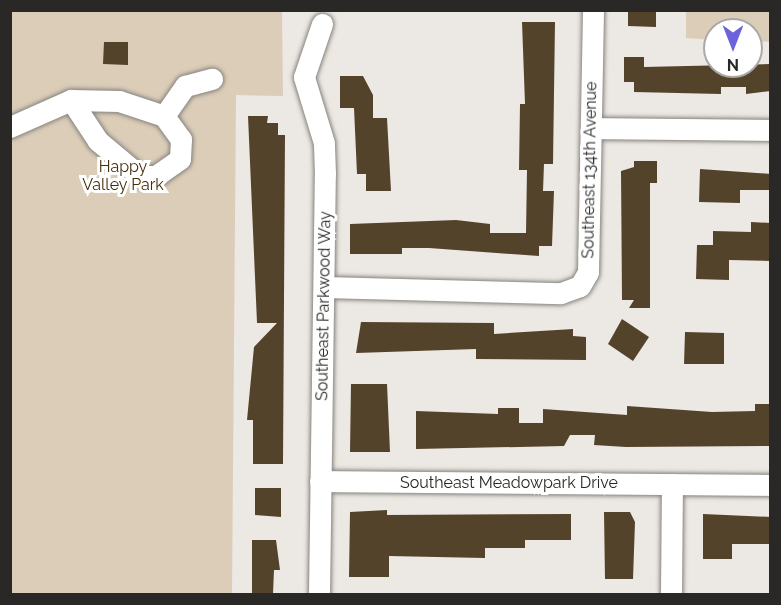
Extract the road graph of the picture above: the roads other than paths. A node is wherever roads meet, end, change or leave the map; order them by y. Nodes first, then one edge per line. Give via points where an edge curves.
1 (593, 10) edge
2 (322, 24) dead end
3 (212, 79) dead end
4 (70, 100) junction
5 (164, 116) junction
6 (10, 127) edge
7 (593, 128) junction
8 (771, 130) edge
9 (324, 287) junction
10 (320, 481) junction
11 (672, 484) junction
12 (771, 485) edge
13 (319, 594) edge
14 (671, 594) edge

1 - 7 street, Southeast 134th Avenue
2 - 9 street, Southeast Parkwood Way via 304,77 324,143
3 - 5 street via 185,86
4 - 5 street via 119,101
4 - 5 street via 98,141 140,176 156,176 180,159 181,139
4 - 6 street
7 - 8 street
7 - 9 street, Southeast 134th Avenue via 588,272 575,290
9 - 10 street, Southeast Parkwood Way
10 - 11 street, Southeast Meadowpark Drive
10 - 13 street, Southeast Parkwood Way
11 - 12 street, Southeast Meadowpark Drive
11 - 14 street

